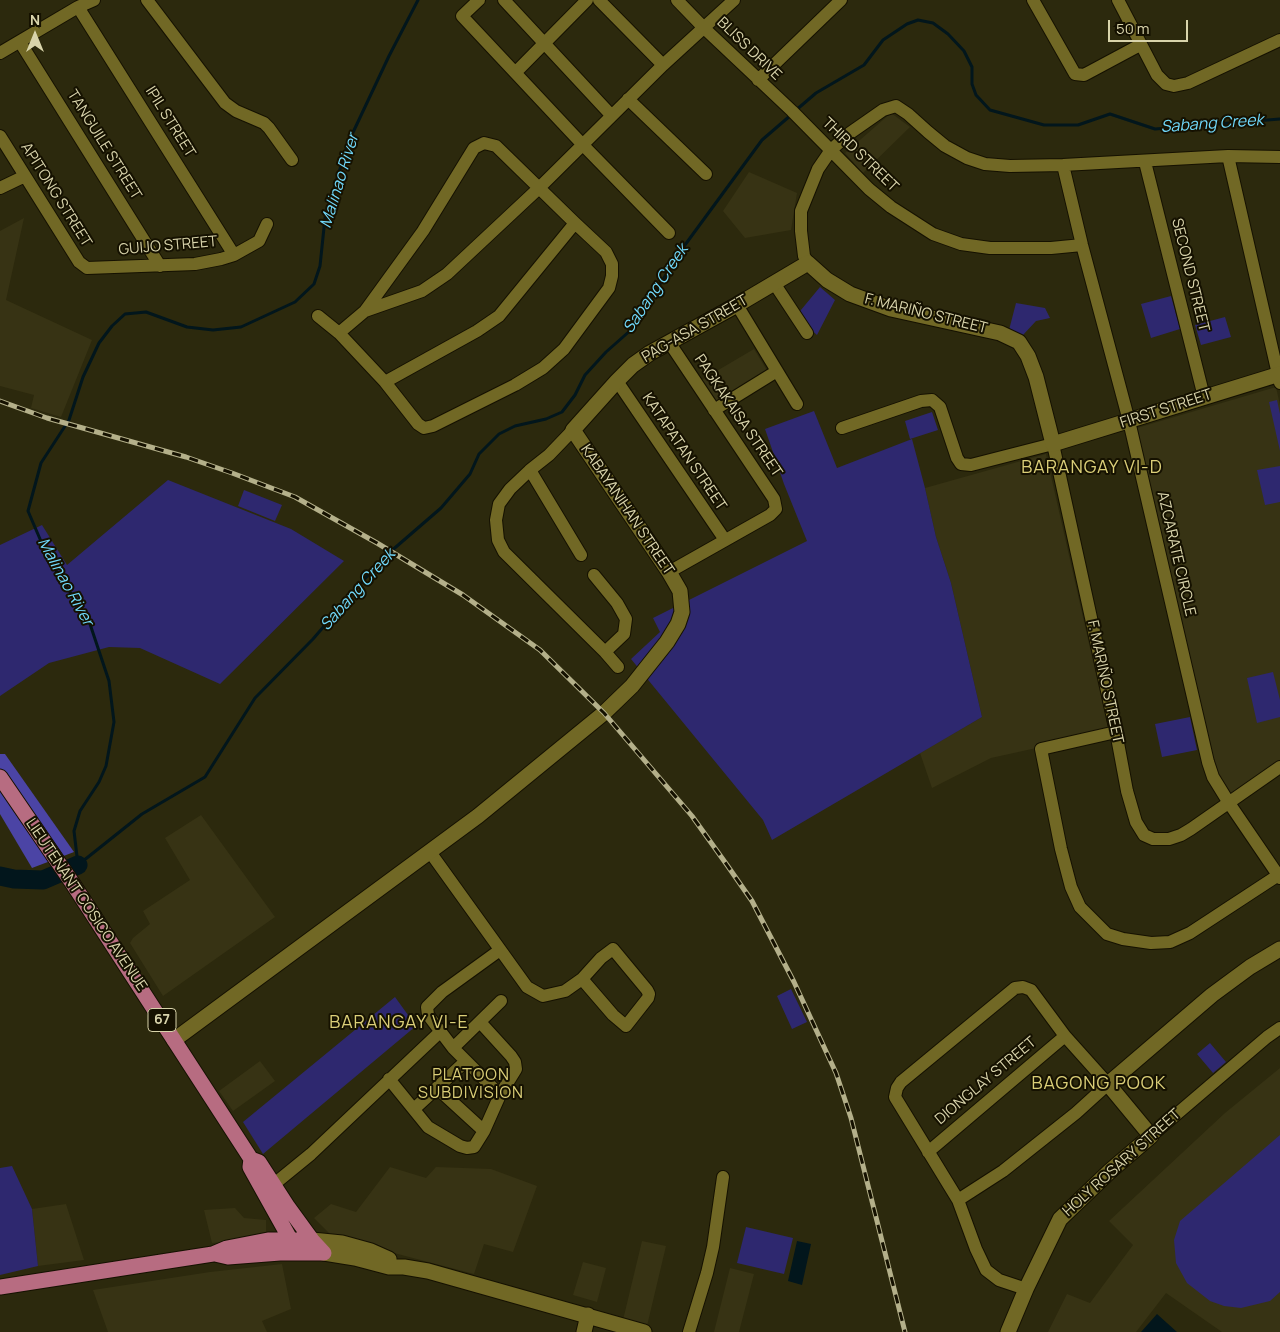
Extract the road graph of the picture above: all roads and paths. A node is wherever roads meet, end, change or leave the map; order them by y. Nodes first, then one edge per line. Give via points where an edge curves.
1 (94, 0) edge
2 (147, 0) edge
3 (479, 0) edge
4 (504, 0) edge
5 (587, 0) edge
6 (600, 0) edge
7 (677, 0) edge
8 (734, 0) edge
9 (841, 0) edge
10 (1033, 0) edge
11 (1118, 0) edge
12 (78, 7) junction
13 (704, 28) junction
14 (1280, 40) edge
15 (20, 42) junction
16 (545, 43) junction
17 (1140, 45) junction
18 (0, 53) edge
19 (663, 65) junction
20 (516, 72) junction
21 (758, 80) junction
22 (628, 99) junction
23 (792, 111) joint
24 (611, 115) junction
25 (0, 136) edge
26 (582, 144) junction
27 (831, 150) junction
28 (1228, 156) junction
29 (1280, 156) edge
30 (292, 160) dead end
31 (1145, 162) junction
32 (1063, 165) junction
33 (706, 174) dead end
34 (25, 176) junction
35 (0, 188) edge
36 (538, 188) junction
37 (574, 223) junction
38 (267, 224) dead end
39 (669, 233) dead end
40 (1082, 245) junction
41 (234, 255) junction
42 (808, 263) junction
43 (160, 266) junction
44 (87, 268) joint
45 (774, 283) junction
46 (737, 305) junction
47 (365, 311) junction
48 (318, 316) dead end
49 (807, 333) dead end
50 (339, 334) junction
51 (669, 342) junction
52 (777, 371) junction
53 (1279, 377) edge
54 (617, 381) junction
55 (385, 382) junction
56 (1204, 397) junction
57 (797, 404) dead end
58 (714, 410) junction
59 (1129, 421) junction
60 (842, 428) dead end
61 (573, 430) junction
62 (1052, 444) junction
63 (530, 470) junction
64 (724, 540) junction
65 (581, 555) dead end
66 (669, 572) junction
67 (594, 575) dead end
68 (605, 652) junction
69 (618, 667) dead end
70 (1116, 732) junction
71 (1280, 767) edge
72 (0, 777) edge
73 (1229, 803) junction
74 (430, 852) junction
75 (1280, 876) edge
76 (1280, 949) edge
77 (500, 950) junction
78 (582, 979) junction
79 (501, 1001) dead end
80 (480, 1022) junction
81 (1280, 1028) edge
82 (440, 1032) junction
83 (1065, 1036) junction
84 (174, 1040) junction
85 (453, 1048) junction
86 (466, 1061) junction
87 (389, 1079) junction
88 (1108, 1084) junction
89 (437, 1088) junction
90 (500, 1095) junction
91 (414, 1109) junction
92 (484, 1131) junction
93 (1151, 1136) junction
94 (928, 1152) junction
95 (251, 1159) junction
96 (723, 1176) dead end
97 (273, 1185) junction
98 (958, 1200) junction
99 (312, 1240) junction
100 (294, 1246) junction
101 (324, 1253) junction
102 (404, 1267) junction
103 (0, 1287) edge
104 (1026, 1289) junction
105 (588, 1315) junction
106 (584, 1332) edge
107 (644, 1332) edge
108 (689, 1332) edge
109 (1008, 1332) edge

1 - 12 street
2 - 30 street via 226,103 270,128
3 - 20 street via 462,16
4 - 16 street
5 - 16 street
6 - 19 street
7 - 13 street, BLISS DRIVE
8 - 13 street
9 - 21 street
10 - 17 street via 1076,74 1084,76
11 - 17 street
12 - 15 street
12 - 41 street, IPIL STREET
13 - 19 street
13 - 21 street, BLISS DRIVE
14 - 17 street via 1188,83 1174,86 1166,84 1157,75
15 - 18 street
15 - 43 street, TANGUILE STREET
16 - 20 street
16 - 24 street
19 - 22 street
20 - 26 street
21 - 23 street, BLISS DRIVE
22 - 24 street
22 - 33 street
23 - 27 street, THIRD STREET
24 - 26 street
25 - 34 street, APITONG STREET
26 - 36 street
26 - 39 street
27 - 32 street via 882,110 896,106 945,146 967,158 985,164
27 - 40 street, THIRD STREET via 869,189 933,234 961,244 990,248
27 - 42 street via 818,169 801,211 804,256
28 - 29 street
28 - 31 street
28 - 53 street
31 - 32 street
31 - 56 street, SECOND STREET
32 - 40 street, AZCARATE CIRCLE
34 - 35 street
34 - 44 street, APITONG STREET via 79,262
36 - 37 street
36 - 47 street via 447,274 422,291
36 - 47 street via 496,146 484,143 474,148 424,231
37 - 55 street via 499,316
37 - 55 street via 606,252 612,264 610,288 564,349 542,368 424,428
38 - 41 street, GUIJO STREET via 259,240
40 - 59 street, AZCARATE CIRCLE
41 - 43 street, GUIJO STREET via 195,264
42 - 45 street, PAG-ASA STREET
42 - 62 street, F. MARIÑO STREET via 850,294 891,309 1000,333 1019,342 1036,377
43 - 44 street, GUIJO STREET
45 - 46 street, PAG-ASA STREET
45 - 49 street
46 - 51 street, PAG-ASA STREET
46 - 52 street
47 - 50 street
48 - 50 street
50 - 55 street
51 - 54 street, PAG-ASA STREET via 634,365
51 - 58 street, PAGKAKAISA STREET
52 - 57 street
52 - 58 street
53 - 56 street, FIRST STREET
54 - 61 street, PAG-ASA STREET
54 - 64 street, KATAPATAN STREET
56 - 59 street, FIRST STREET
58 - 64 street, PAGKAKAISA STREET via 774,499 776,509 770,516
59 - 62 street, FIRST STREET
59 - 73 street, AZCARATE CIRCLE via 1208,762
60 - 62 street via 932,400 940,406 961,464 971,466
61 - 63 street via 549,456
61 - 66 street, KABAYANIHAN STREET
62 - 70 street, F. MARIÑO STREET
63 - 65 street
63 - 68 street via 499,504 496,520 498,540 504,552
64 - 66 street
66 - 74 street, KABAYANIHAN STREET via 680,591 682,612 667,642 632,686 604,713
67 - 68 street via 626,619 624,634
68 - 69 street
70 - 73 street, F. MARIÑO STREET via 1127,791 1136,822 1144,835 1153,839 1169,839 1191,829
70 - 75 street via 1040,749 1071,887 1080,907 1107,934 1124,940 1170,942 1190,933
71 - 73 street
72 - 84 main road, LIEUTENANT COSICO AVENUE / 67 via 72,880
73 - 75 street, AZCARATE CIRCLE
74 - 77 street
74 - 84 street
76 - 88 street via 1212,995
77 - 78 street via 527,987 543,996 565,991
77 - 82 street via 442,992 427,1007 428,1015
78 - 78 street via 613,950 647,990 648,998 626,1026
79 - 80 street
80 - 85 street
80 - 90 street via 515,1062 516,1069
81 - 93 street, HOLY ROSARY STREET
82 - 85 street
82 - 87 street
83 - 88 street
83 - 94 street, DIONGLAY STREET
83 - 94 street via 1031,990 1015,988 901,1082 894,1097
84 - 95 main road, LIEUTENANT COSICO AVENUE / 67
85 - 86 street
86 - 89 street
86 - 90 street
87 - 91 street
87 - 97 street via 311,1154
88 - 93 street
88 - 98 street via 1003,1171
89 - 91 street
89 - 92 street
90 - 92 street
91 - 92 street via 428,1127 460,1146 474,1147
93 - 104 street, HOLY ROSARY STREET via 1060,1219
94 - 98 street
95 - 97 main road, LIEUTENANT COSICO AVENUE / 67 via 259,1162
95 - 100 main road, LIEUTENANT COSICO AVENUE / 67 via 250,1167
96 - 108 street via 713,1247
97 - 99 main road, LIEUTENANT COSICO AVENUE / 67
98 - 104 street via 986,1270 999,1280
99 - 100 main road
99 - 101 main road, LIEUTENANT COSICO AVENUE / 67
99 - 102 street via 371,1251
100 - 101 main road
100 - 103 main road via 228,1257 213,1254
101 - 102 street via 389,1267
102 - 105 street
104 - 109 street, HOLY ROSARY STREET
105 - 106 street
105 - 107 street

